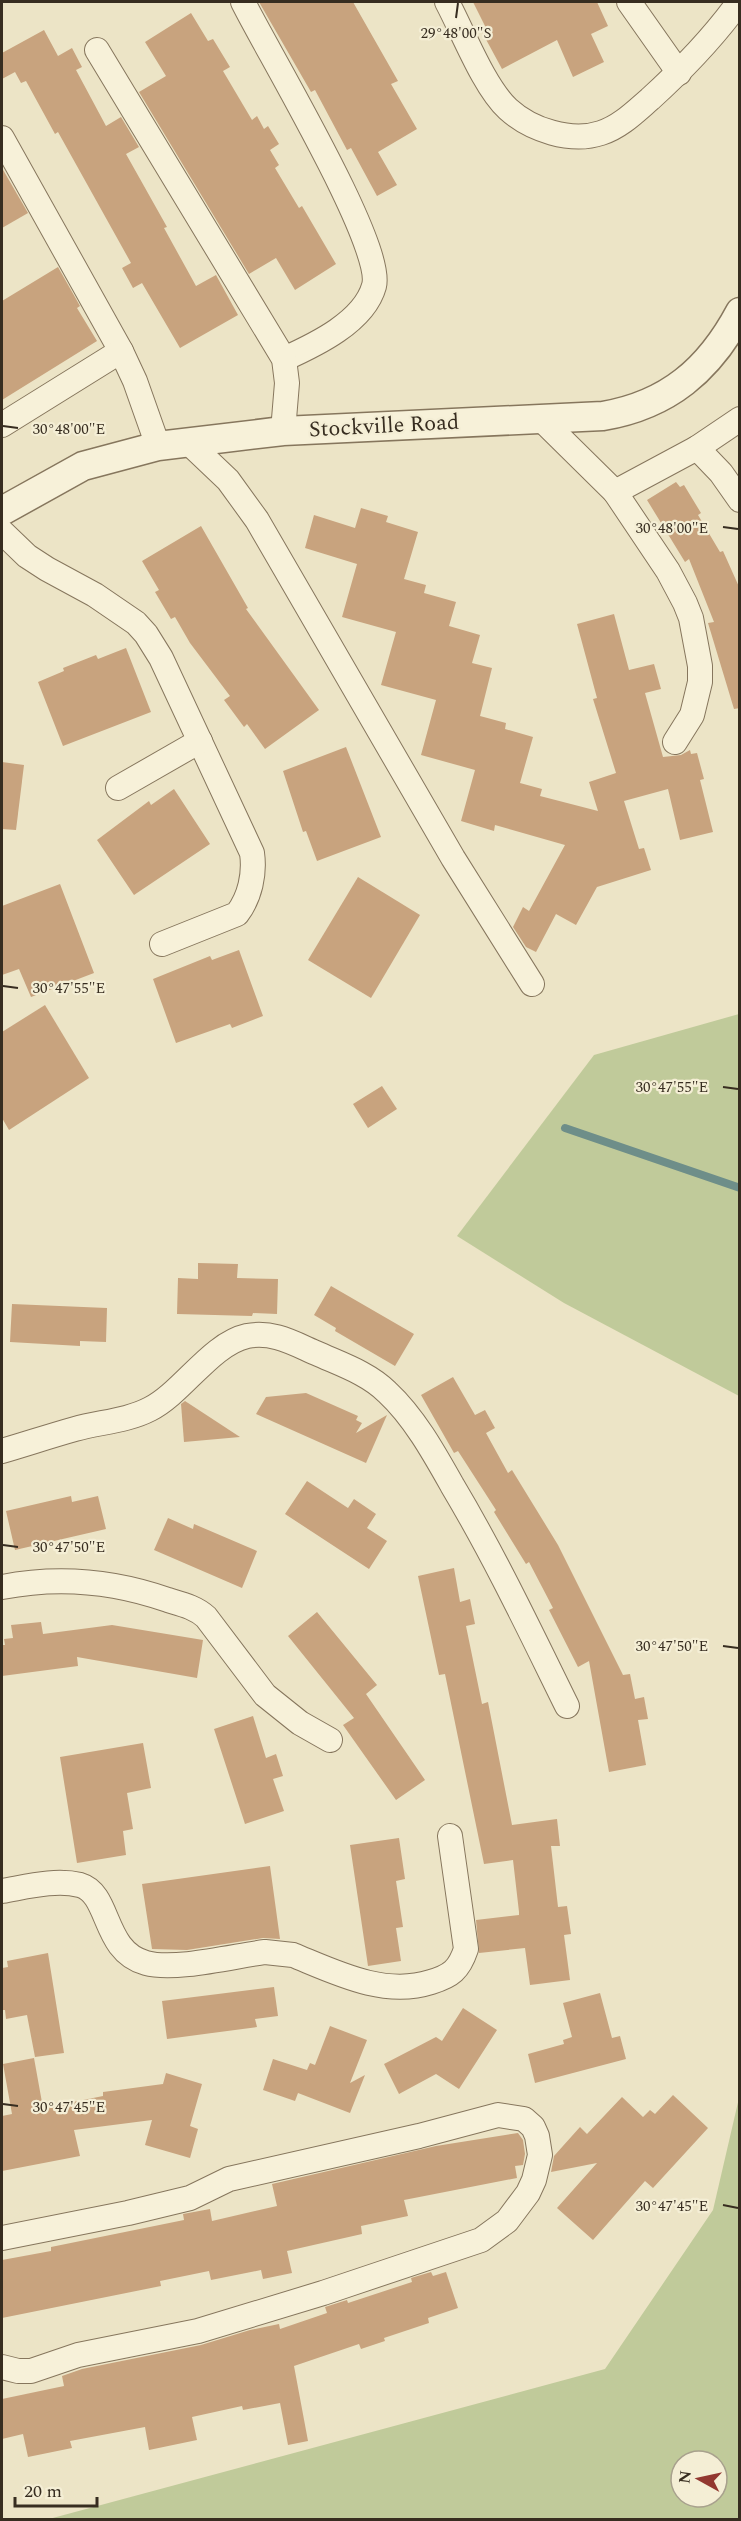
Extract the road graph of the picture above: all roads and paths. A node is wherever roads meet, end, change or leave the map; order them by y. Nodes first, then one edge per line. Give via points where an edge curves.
1 (243, 2) edge
2 (447, 2) edge
3 (629, 2) edge
4 (739, 2) edge
5 (97, 50) dead end
6 (679, 73) junction
7 (2, 138) edge
8 (740, 312) edge
9 (121, 351) junction
10 (284, 359) junction
11 (541, 419) junction
12 (740, 419) edge
13 (2, 425) edge
14 (283, 430) junction
15 (188, 442) junction
16 (158, 446) junction
17 (698, 448) junction
18 (615, 492) junction
19 (740, 500) edge
20 (2, 511) edge
21 (2, 532) edge
22 (200, 741) junction
23 (675, 742) dead end
24 (118, 788) dead end
25 (162, 944) dead end
26 (532, 984) dead end
27 (2, 1451) edge
28 (2, 1587) edge
29 (567, 1706) dead end
30 (330, 1740) dead end
31 (450, 1836) dead end
32 (2, 1891) edge
33 (2, 2238) edge
34 (2, 2367) edge

1 - 10 street via 346,194 375,271 370,294 348,321 319,342
2 - 6 street via 490,86 506,108 540,128 573,137 603,133 632,116
3 - 6 street
4 - 6 street
5 - 10 street
7 - 9 street
8 - 11 street, Stockville Road via 703,365 656,401 630,412
9 - 13 street
9 - 16 street
10 - 14 street via 287,383
11 - 14 street, Stockville Road
11 - 18 street
12 - 17 street
14 - 15 street, Stockville Road
15 - 16 street, Stockville Road
15 - 26 street via 228,480 257,520 453,858
16 - 20 street, Stockville Road via 83,466
17 - 18 street
17 - 19 street
18 - 23 street via 668,571 691,618 700,682 692,715
21 - 22 street via 27,556 136,623 161,658
22 - 24 street
22 - 25 street via 252,853 252,877 237,914
27 - 29 street via 142,1413 158,1405 238,1340 267,1334 284,1338 367,1377 400,1406 478,1528
28 - 30 street via 32,1582 98,1583 150,1593 193,1608 206,1617 265,1695 300,1723
31 - 32 street via 466,1949 461,1964 449,1977 412,1987 364,1982 293,1955 273,1953 167,1965 144,1962 119,1945 97,1897 85,1887 57,1884
33 - 34 street via 190,2198 229,2179 498,2115 524,2119 537,2136 540,2155 528,2193 500,2229 481,2240 198,2331 78,2355 31,2371

